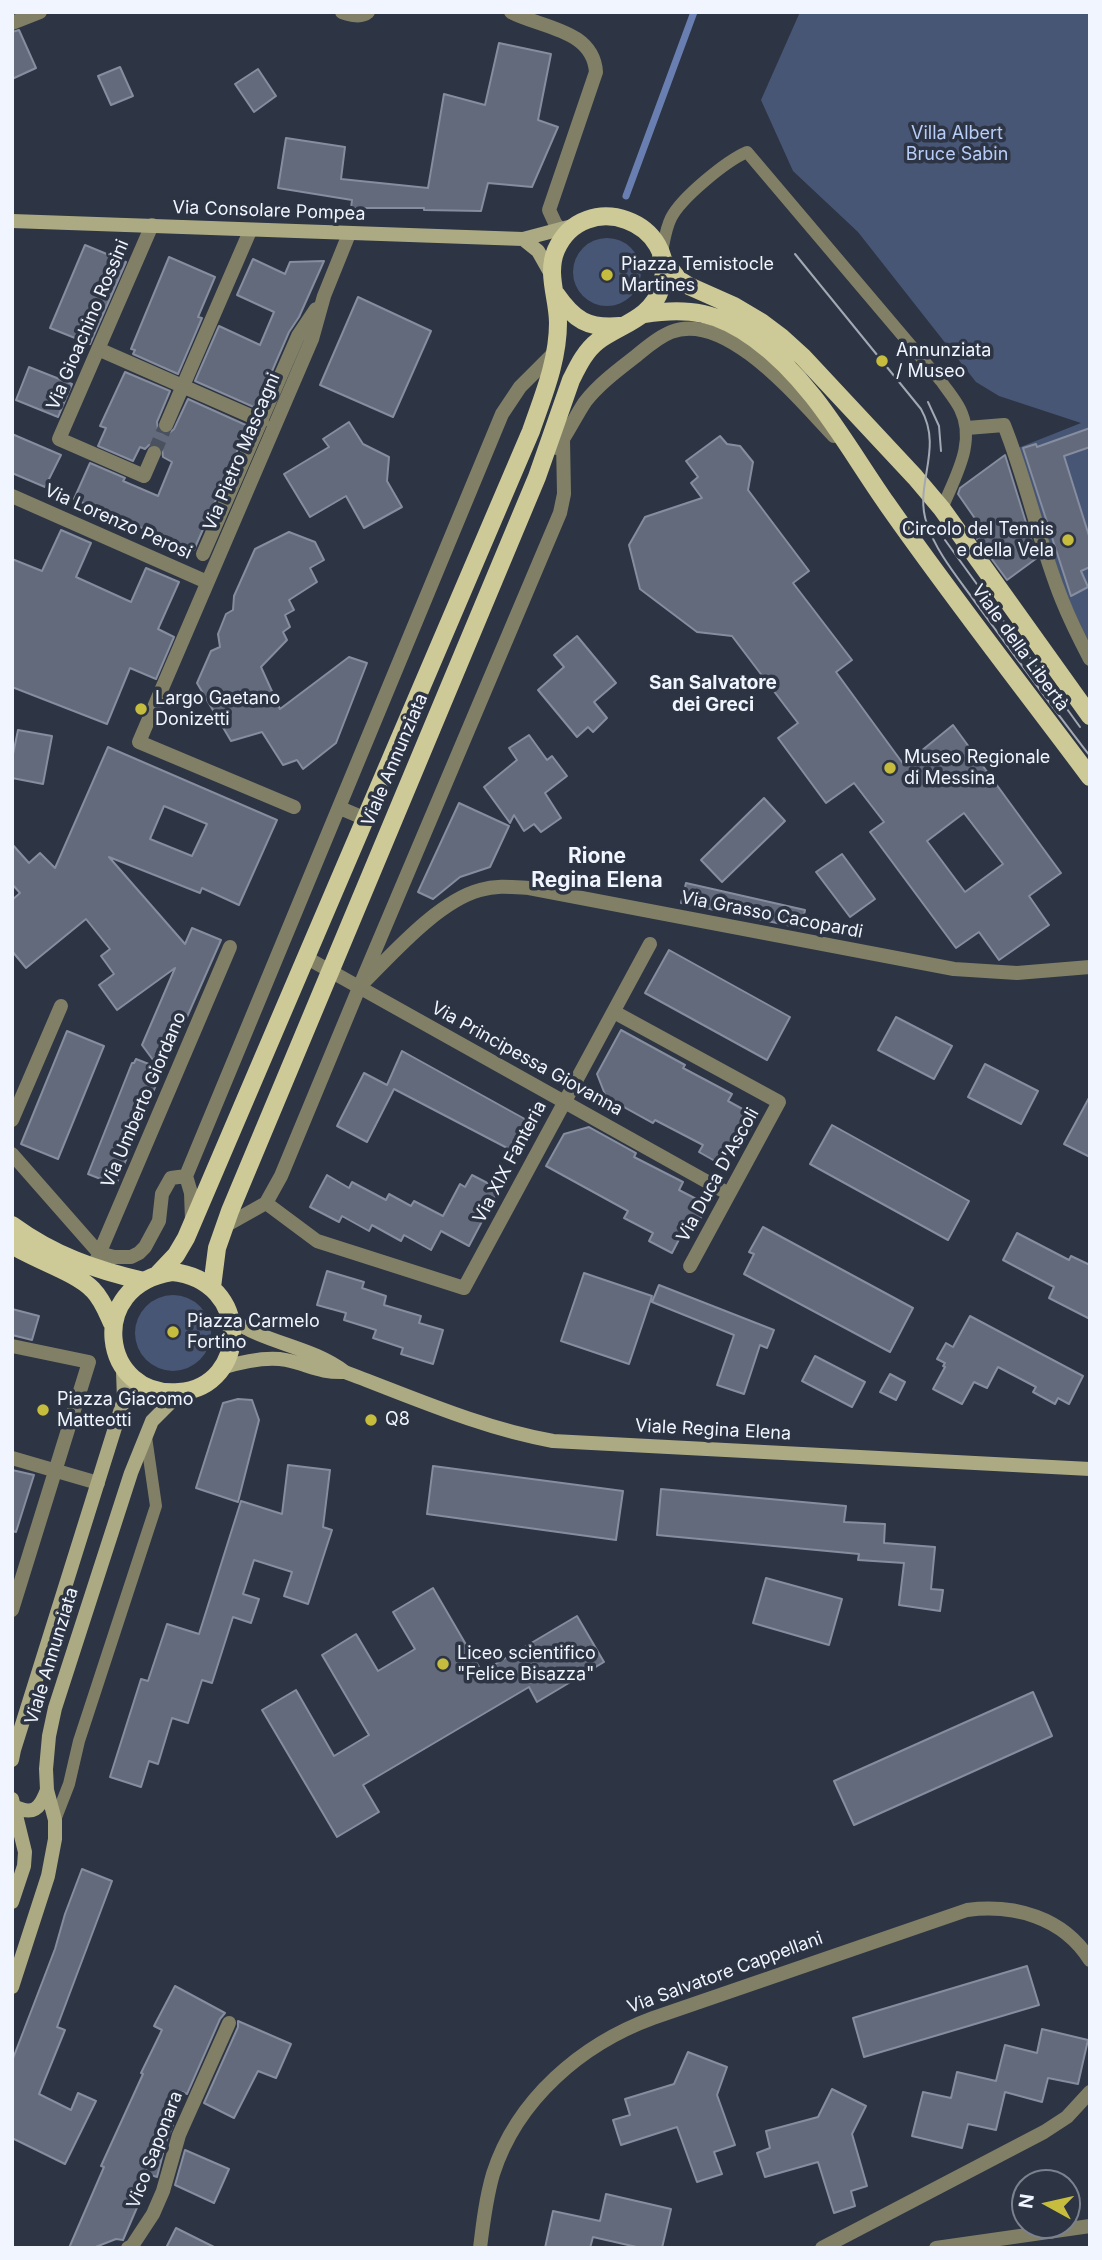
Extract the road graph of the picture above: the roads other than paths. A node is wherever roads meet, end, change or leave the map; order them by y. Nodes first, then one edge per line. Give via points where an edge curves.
1 (40, 12) edge
2 (342, 12) edge
3 (368, 12) edge
4 (511, 12) edge
5 (12, 23) edge
6 (12, 221) edge
7 (580, 223) junction
8 (152, 225) junction
9 (561, 230) junction
10 (250, 231) junction
11 (349, 234) junction
12 (523, 239) junction
13 (661, 257) junction
14 (551, 274) junction
15 (556, 295) junction
16 (324, 296) junction
17 (644, 314) junction
18 (622, 326) junction
19 (98, 349) junction
20 (554, 353) junction
21 (183, 386) junction
22 (262, 421) junction
23 (166, 425) tunnel mouth
24 (967, 428) junction
25 (563, 440) junction
26 (154, 453) tunnel mouth
27 (858, 459) junction
28 (537, 477) junction
29 (12, 496) edge
30 (942, 509) junction
31 (204, 554) dead end
32 (207, 582) junction
33 (1090, 659) edge
34 (1090, 716) edge
35 (1090, 778) edge
36 (294, 807) dead end
37 (340, 808) junction
38 (366, 819) junction
39 (650, 944) dead end
40 (230, 947) dead end
41 (307, 958) junction
42 (1090, 967) edge
43 (330, 971) junction
44 (359, 988) junction
45 (61, 1006) dead end
46 (614, 1012) junction
47 (565, 1102) junction
48 (12, 1120) edge
49 (12, 1154) edge
50 (186, 1176) junction
51 (729, 1194) junction
52 (265, 1203) junction
53 (192, 1222) junction
54 (12, 1225) edge
55 (225, 1226) junction
56 (12, 1245) edge
57 (96, 1260) junction
58 (690, 1266) dead end
59 (151, 1278) junction
60 (212, 1287) junction
61 (231, 1319) junction
62 (112, 1323) junction
63 (12, 1346) edge
64 (221, 1368) junction
65 (124, 1371) junction
66 (345, 1372) junction
67 (181, 1392) junction
68 (146, 1437) junction
69 (12, 1458) edge
70 (1090, 1469) edge
71 (54, 1470) junction
72 (98, 1483) junction
73 (12, 1610) edge
74 (12, 1760) edge
75 (47, 1790) junction
76 (13, 1802) edge
77 (55, 1820) junction
78 (12, 1902) edge
79 (1090, 1960) edge
80 (12, 1987) edge
81 (229, 2023) dead end
82 (1090, 2092) edge
83 (1090, 2226) edge
84 (128, 2248) edge
85 (480, 2248) edge
86 (822, 2248) edge
87 (936, 2248) edge

1 - 5 street
2 - 3 street via 356,16
4 - 9 street via 564,32 595,58 594,79 550,210
6 - 8 main road, Via Consolare Pompea
7 - 9 main road, Via Consolare Pompea
7 - 13 main road via 608,216 635,223 656,243
7 - 14 main road via 562,239
8 - 10 main road, Via Consolare Pompea
8 - 19 street, Via Gioachino Rossini
9 - 12 main road, Via Consolare Pompea
10 - 11 main road, Via Consolare Pompea
10 - 21 street
11 - 12 main road, Via Consolare Pompea
11 - 16 street, Via Pietro Mascagni
12 - 14 main road via 538,251
13 - 17 main road via 661,288
13 - 24 lane via 666,231 680,205 747,152 941,381
13 - 30 main road, Viale della Libertà via 678,279 734,306 781,337
14 - 15 main road, Viale Annunziata
15 - 18 main road, Viale Annunziata via 583,323
15 - 20 main road, Viale Annunziata
16 - 22 street via 298,336
16 - 32 street, Via Pietro Mascagni via 312,339
17 - 18 main road, Viale Annunziata
17 - 27 main road, Viale della Libertà via 692,311 754,338 793,373
18 - 28 main road, Viale Annunziata via 596,342 579,365
19 - 21 street
19 - 26 street, Via Gioachino Rossini via 60,439 144,476
20 - 37 street, Viale Annunziata via 520,387 502,414
20 - 38 main road, Viale Annunziata via 531,431
21 - 22 street
21 - 23 street
22 - 31 street
24 - 30 lane via 967,446
24 - 33 street via 1004,425 1062,600
25 - 27 street via 587,400 618,370 672,331 699,329 721,337 766,367
25 - 28 street
25 - 44 street via 560,513
27 - 35 main road, Viale della Libertà
28 - 43 main road, Viale Annunziata
29 - 32 street, Via Lorenzo Perosi
30 - 34 main road, Viale della Libertà
32 - 36 street, Via Pietro Mascagni via 139,742
37 - 38 street
37 - 50 street, Viale Annunziata
38 - 41 main road, Viale Annunziata
39 - 46 street, Via XIX Fanteria
40 - 57 street, Via Umberto Giordano
41 - 43 street, Via Principessa Giovanna
41 - 53 main road, Viale Annunziata
42 - 44 street, Via Grasso Cacopardi via 1017,973 954,969 507,886 477,891 452,904 407,939
43 - 44 street, Via Principessa Giovanna
43 - 55 main road, Viale Annunziata
44 - 47 street, Via Principessa Giovanna
44 - 52 street via 281,1176
45 - 48 street
46 - 47 street, Via XIX Fanteria
46 - 51 street, Via Duca D'Ascoli via 779,1102
47 - 51 street, Via Principessa Giovanna
47 - 52 street, Via XIX Fanteria via 464,1288 317,1241
49 - 57 street
50 - 53 street
50 - 57 street via 171,1178 164,1186 159,1221 139,1253
51 - 58 street, Via Duca D'Ascoli
52 - 55 street
53 - 59 main road, Viale Annunziata via 176,1255
54 - 57 main road via 39,1243
55 - 60 main road, Viale Annunziata
56 - 62 main road via 93,1289
57 - 59 main road
59 - 60 main road via 172,1272 186,1274
59 - 62 main road via 130,1291
60 - 61 main road
61 - 64 main road via 233,1336
61 - 66 main road via 254,1334 330,1360
62 - 65 main road
63 - 71 street via 89,1362
64 - 66 main road via 274,1359
64 - 67 main road via 210,1380
65 - 67 main road via 150,1388
65 - 72 main road, Viale Annunziata via 124,1399
66 - 70 main road, Viale Regina Elena via 487,1427 553,1441
67 - 68 main road, Viale Annunziata via 152,1421
68 - 75 main road, Viale Annunziata via 55,1708
68 - 77 lane via 156,1506
69 - 71 street
71 - 72 street
71 - 73 street
72 - 74 main road, Viale Annunziata
75 - 76 main road via 42,1805 33,1810 23,1811
75 - 77 main road, Viale Annunziata
76 - 78 main road via 25,1852
77 - 80 main road, Viale Annunziata via 48,1876
79 - 85 street, Via Salvatore Cappellani via 1072,1939 1033,1915 989,1907 967,1910 611,2035 590,2048 524,2111 493,2174
81 - 84 street, Vico Saponara via 184,2122 153,2214
82 - 86 street via 1067,2117 1044,2132
83 - 87 street

